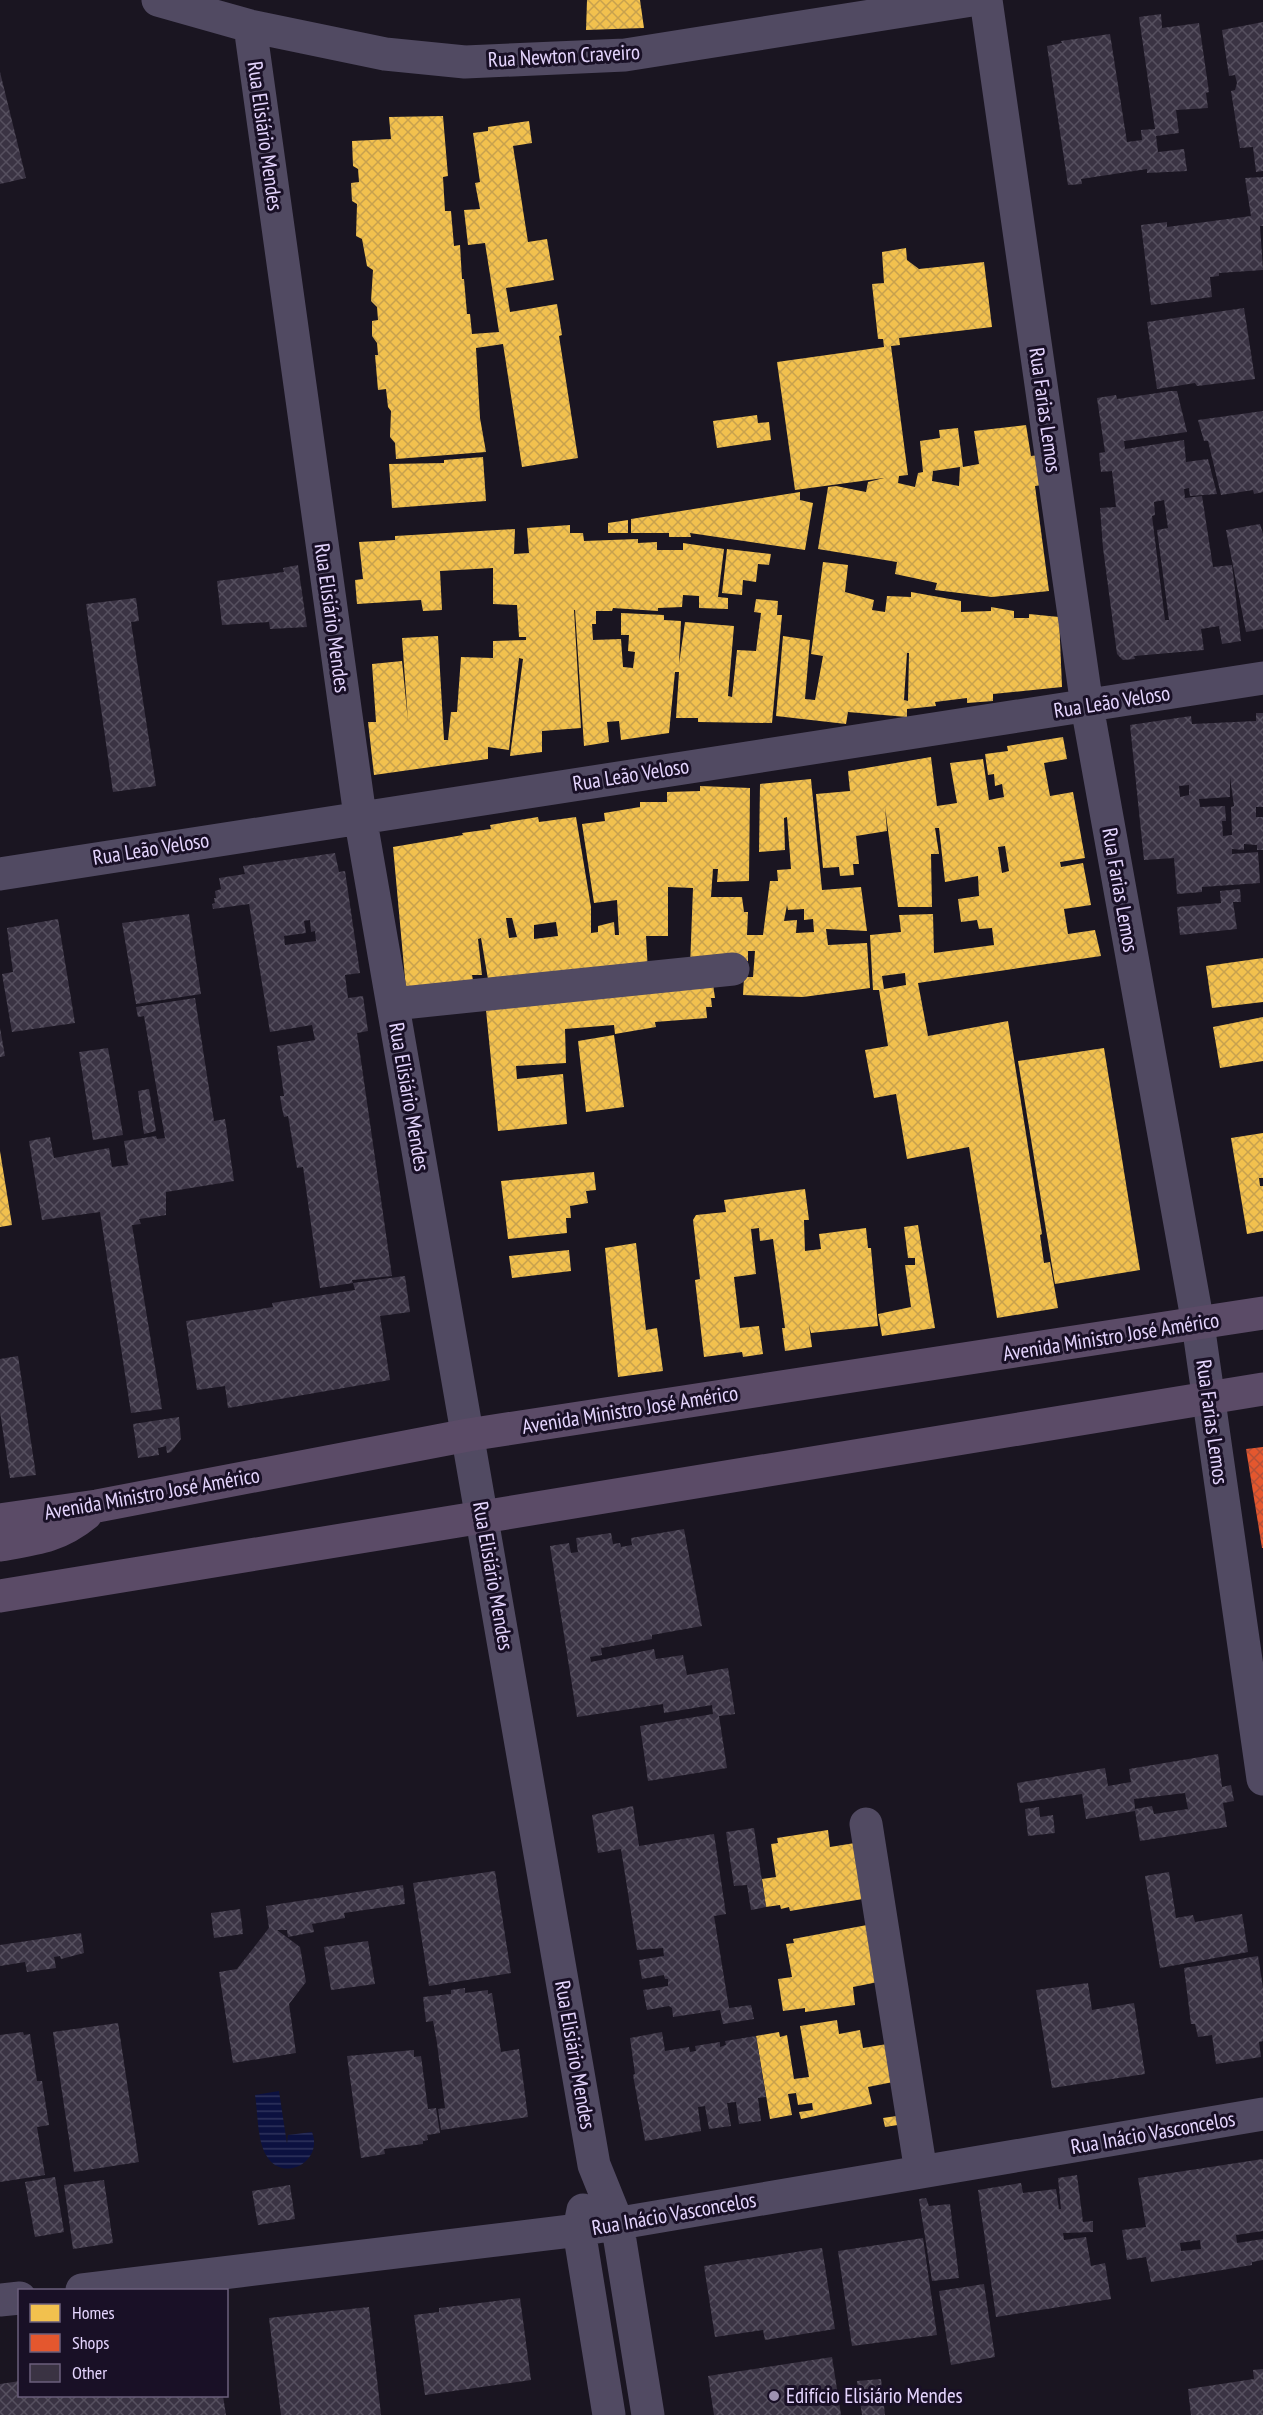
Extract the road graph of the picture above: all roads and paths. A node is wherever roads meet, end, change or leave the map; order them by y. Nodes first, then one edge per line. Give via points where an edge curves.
1 (158, 0) edge
2 (972, 0) edge
3 (986, 0) edge
4 (250, 26) junction
5 (1263, 678) edge
6 (1087, 706) junction
7 (360, 816) junction
8 (0, 874) edge
9 (733, 969) dead end
10 (393, 1004) junction
11 (1263, 1313) edge
12 (1198, 1324) junction
13 (1263, 1389) edge
14 (1208, 1398) junction
15 (468, 1435) junction
16 (97, 1506) junction
17 (483, 1517) junction
18 (0, 1520) edge
19 (0, 1545) edge
20 (0, 1596) edge
21 (1263, 1779) edge
22 (866, 1824) dead end
23 (1263, 2114) edge
24 (594, 2165) junction
25 (921, 2172) junction
26 (617, 2222) junction
27 (579, 2230) junction
28 (90, 2289) edge
29 (18, 2298) edge
30 (0, 2300) edge
31 (609, 2415) edge
32 (648, 2415) edge

1 - 4 street, Rua Newton Craveiro
2 - 4 street, Rua Newton Craveiro via 625,55 465,62 385,54
3 - 6 street, Rua Farias Lemos
4 - 7 street, Rua Elisiário Mendes
5 - 6 street, Rua Leão Veloso
6 - 7 street, Rua Leão Veloso
6 - 12 street, Rua Farias Lemos
7 - 8 street, Rua Leão Veloso
7 - 10 street, Rua Elisiário Mendes
9 - 10 street
10 - 15 street, Rua Elisiário Mendes
11 - 12 main road, Avenida Ministro José Américo
12 - 14 street, Rua Farias Lemos
12 - 15 main road, Avenida Ministro José Américo
13 - 14 main road
14 - 17 main road
14 - 21 street, Rua Farias Lemos
15 - 16 main road, Avenida Ministro José Américo
15 - 17 street, Rua Elisiário Mendes
16 - 18 main road, Avenida Ministro José Américo
16 - 19 main road via 52,1536
17 - 20 main road
17 - 24 street, Rua Elisiário Mendes
22 - 25 street
23 - 25 street, Rua Inácio Vasconcelos
24 - 26 street, Rua Elisiário Mendes
24 - 27 street, Rua Elisiário Mendes
25 - 26 street, Rua Inácio Vasconcelos
26 - 27 street, Rua Inácio Vasconcelos
26 - 32 street, Rua Elisiário Mendes
27 - 28 street, Rua Inácio Vasconcelos
27 - 31 street, Rua Elisiário Mendes
29 - 30 street

